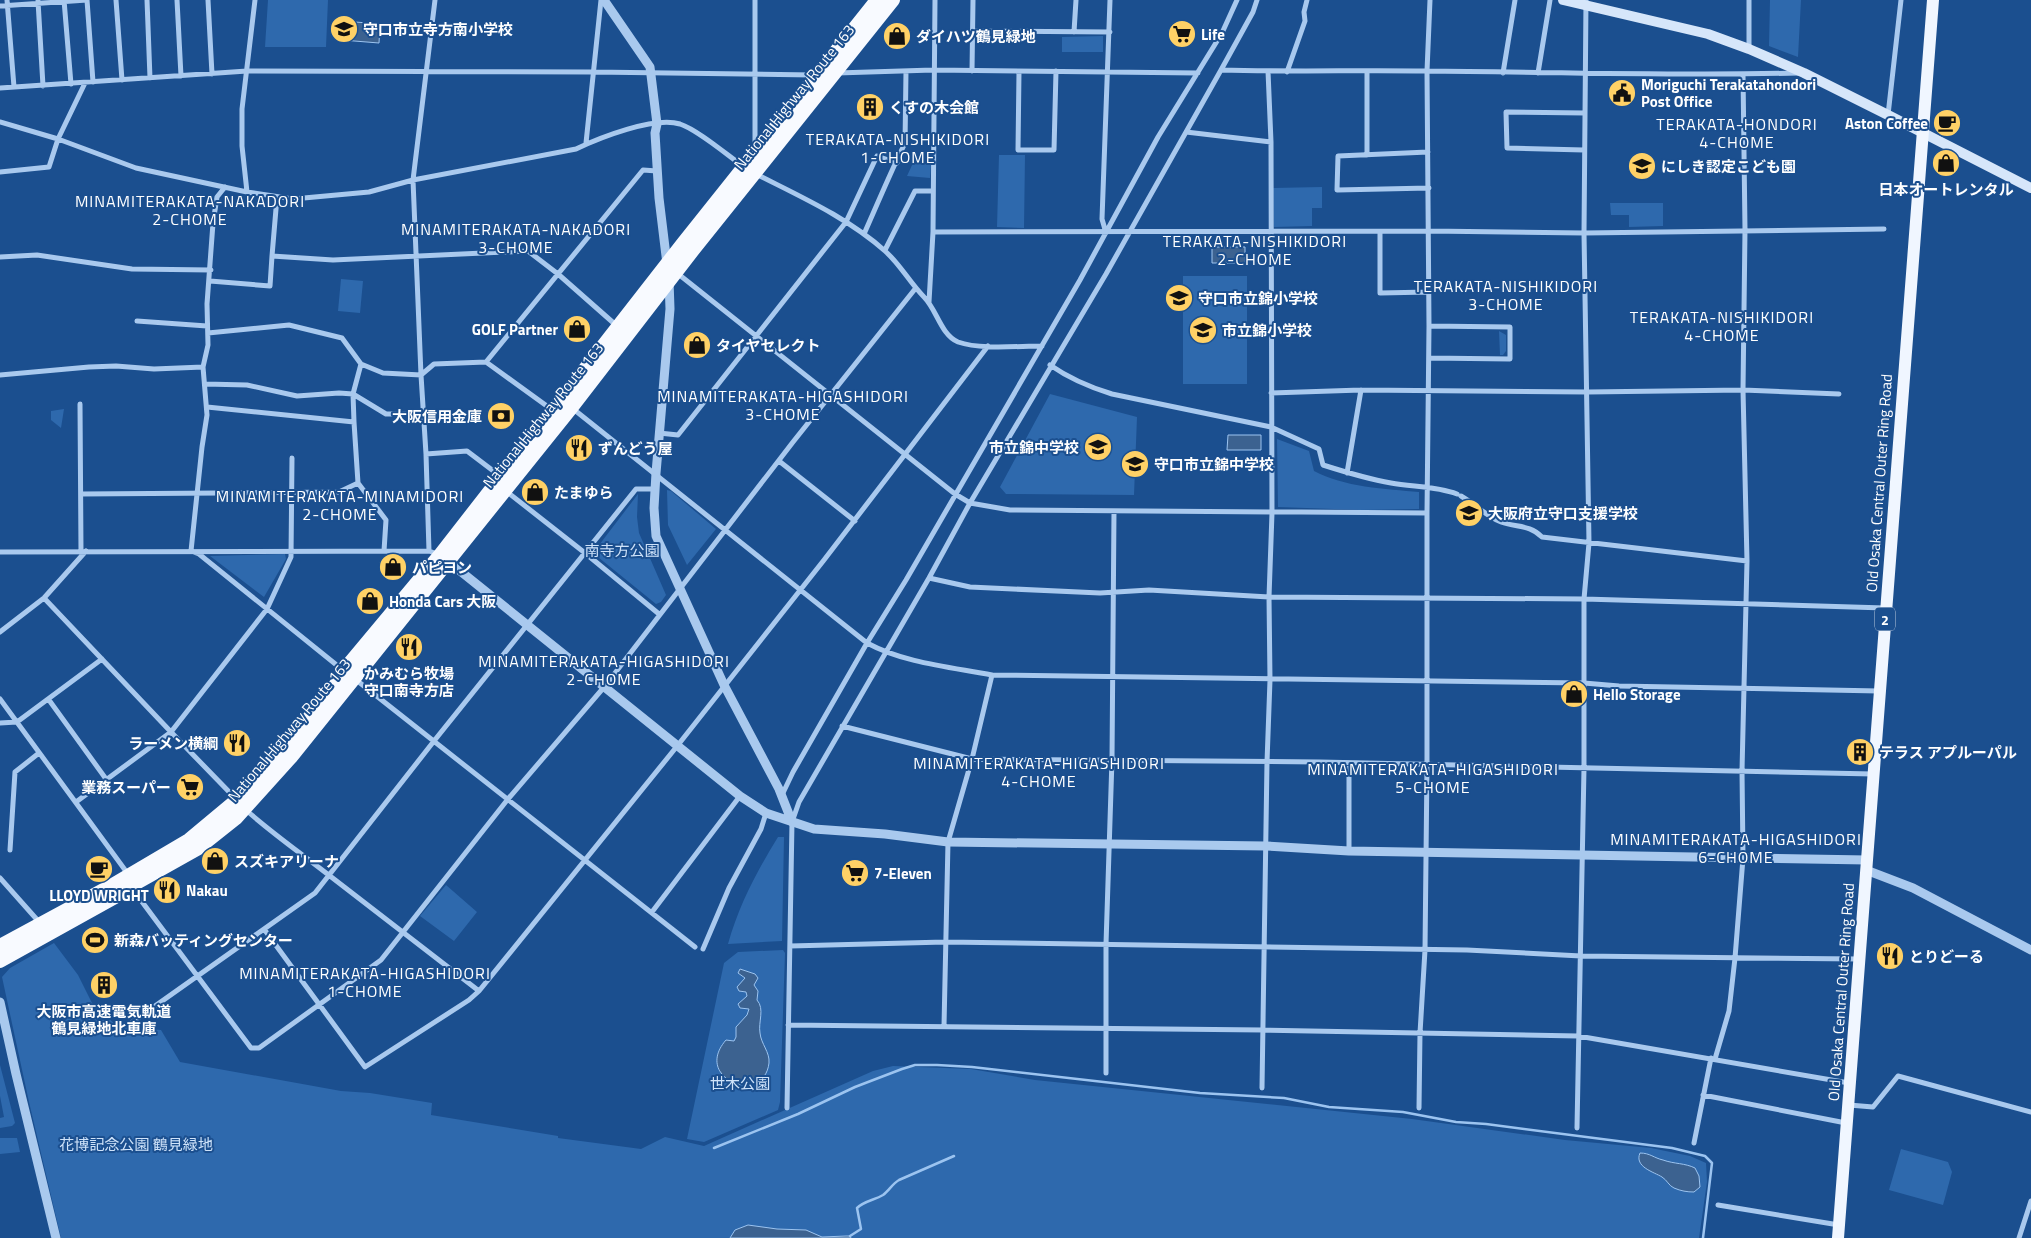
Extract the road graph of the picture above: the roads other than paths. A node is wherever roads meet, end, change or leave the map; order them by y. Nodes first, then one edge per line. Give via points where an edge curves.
1 (87, 0) edge
2 (116, 0) edge
3 (147, 0) edge
4 (177, 0) edge
5 (208, 0) edge
6 (255, 0) edge
7 (435, 0) edge
8 (603, 0) edge
9 (755, 0) edge
10 (877, 0) edge
11 (893, 0) edge
12 (935, 0) edge
13 (973, 0) edge
14 (1076, 0) edge
15 (1110, 0) edge
16 (1237, 0) edge
17 (1257, 0) edge
18 (1307, 0) edge
19 (1430, 0) edge
20 (1515, 0) edge
21 (1550, 0) edge
22 (1563, 0) edge
23 (1749, 0) edge
24 (1901, 0) edge
25 (1933, 0) edge
26 (64, 1) edge
27 (38, 2) edge
28 (7, 3) edge
29 (1586, 3) edge
30 (0, 6) edge
31 (972, 31) junction
32 (1074, 32) junction
33 (1110, 32) junction
34 (1748, 48) junction
35 (933, 70) junction
36 (1222, 70) junction
37 (427, 71) junction
38 (906, 71) junction
39 (972, 71) junction
40 (1056, 71) junction
41 (1367, 71) junction
42 (1427, 71) junction
43 (247, 72) junction
44 (593, 72) junction
45 (651, 72) junction
46 (1019, 72) junction
47 (1268, 72) junction
48 (1287, 72) junction
49 (834, 73) junction
50 (1108, 73) junction
51 (1198, 73) junction
52 (1503, 73) junction
53 (1538, 73) junction
54 (1585, 73) junction
55 (1804, 73) junction
56 (212, 74) junction
57 (755, 74) junction
58 (1743, 74) junction
59 (817, 75) junction
60 (181, 76) junction
61 (150, 78) junction
62 (122, 80) junction
63 (93, 82) junction
64 (85, 83) junction
65 (71, 84) junction
66 (43, 86) junction
67 (0, 88) edge
68 (14, 88) junction
69 (1585, 113) junction
70 (1888, 114) junction
71 (0, 122) edge
72 (657, 124) junction
73 (1186, 132) junction
74 (1922, 134) junction
75 (58, 139) junction
76 (1271, 142) junction
77 (586, 143) junction
78 (1584, 150) junction
79 (1428, 152) junction
80 (755, 153) junction
81 (1367, 155) junction
82 (897, 163) junction
83 (749, 170) junction
84 (657, 171) junction
85 (0, 172) edge
86 (413, 180) junction
87 (225, 187) junction
88 (1428, 188) junction
89 (2031, 188) edge
90 (933, 191) junction
91 (246, 192) junction
92 (277, 197) junction
93 (846, 222) junction
94 (1745, 230) junction
95 (1884, 230) dead end
96 (1429, 231) junction
97 (933, 232) junction
98 (1130, 232) junction
99 (1271, 232) junction
100 (1380, 232) junction
101 (1106, 233) junction
102 (1584, 233) junction
103 (864, 234) junction
104 (885, 250) junction
105 (417, 255) junction
106 (272, 256) junction
107 (0, 257) edge
108 (210, 270) junction
109 (671, 273) junction
110 (558, 274) junction
111 (210, 281) junction
112 (915, 289) junction
113 (1429, 292) junction
114 (929, 302) junction
115 (138, 322) dead end
116 (207, 326) junction
117 (1430, 326) junction
118 (618, 327) junction
119 (208, 333) junction
120 (757, 336) junction
121 (988, 346) junction
122 (1042, 346) junction
123 (1429, 358) junction
124 (486, 362) junction
125 (361, 364) junction
126 (1050, 365) junction
127 (203, 367) junction
128 (0, 374) edge
129 (421, 375) junction
130 (205, 384) junction
131 (1361, 390) junction
132 (1743, 390) junction
133 (1428, 391) junction
134 (1588, 392) junction
135 (1272, 393) junction
136 (353, 394) junction
137 (1839, 394) dead end
138 (830, 396) junction
139 (80, 404) dead end
140 (207, 407) junction
141 (571, 408) junction
142 (553, 410) junction
143 (423, 414) junction
144 (354, 422) junction
145 (1271, 427) junction
146 (659, 433) junction
147 (426, 454) junction
148 (904, 456) junction
149 (292, 458) dead end
150 (779, 461) junction
151 (1347, 472) junction
152 (656, 473) junction
153 (358, 483) junction
154 (502, 483) junction
155 (1427, 488) junction
156 (655, 490) junction
157 (292, 492) junction
158 (81, 494) junction
159 (198, 494) junction
160 (955, 494) junction
161 (970, 503) junction
162 (1114, 511) junction
163 (1272, 513) junction
164 (1426, 513) junction
165 (855, 521) junction
166 (725, 529) junction
167 (1589, 543) junction
168 (83, 551) junction
169 (191, 551) junction
170 (291, 551) junction
171 (384, 551) junction
172 (0, 552) edge
173 (585, 553) junction
174 (439, 555) junction
175 (1747, 561) junction
176 (929, 578) junction
177 (800, 589) junction
178 (679, 590) junction
179 (1113, 594) junction
180 (1269, 597) junction
181 (1427, 597) junction
182 (44, 598) junction
183 (1584, 599) junction
184 (1744, 605) junction
185 (1885, 608) junction
186 (267, 609) junction
187 (659, 614) junction
188 (528, 625) junction
189 (0, 632) edge
190 (867, 643) junction
191 (885, 652) junction
192 (102, 659) junction
193 (992, 674) junction
194 (350, 675) junction
195 (1112, 677) junction
196 (1270, 680) junction
197 (1426, 682) junction
198 (1584, 683) junction
199 (724, 685) junction
200 (605, 686) junction
201 (1744, 688) junction
202 (1880, 691) junction
203 (0, 699) edge
204 (49, 700) junction
205 (17, 722) junction
206 (0, 723) edge
207 (842, 726) junction
208 (171, 732) junction
209 (434, 740) junction
210 (678, 745) junction
211 (40, 753) junction
212 (972, 759) junction
213 (1112, 759) junction
214 (1267, 762) junction
215 (1349, 763) junction
216 (1427, 765) junction
217 (1584, 768) junction
218 (1742, 771) junction
219 (1873, 774) junction
220 (106, 779) junction
221 (782, 795) junction
222 (740, 796) junction
223 (508, 799) junction
224 (76, 802) junction
225 (241, 804) junction
226 (766, 813) junction
227 (792, 822) junction
228 (948, 842) junction
229 (1108, 845) junction
230 (1266, 846) junction
231 (10, 850) dead end
232 (1349, 851) junction
233 (1425, 852) junction
234 (1583, 855) junction
235 (1743, 858) junction
236 (585, 860) junction
237 (1867, 865) junction
238 (329, 875) junction
239 (0, 878) edge
240 (130, 881) junction
241 (652, 912) junction
242 (40, 924) junction
243 (264, 930) junction
244 (403, 934) junction
245 (945, 942) junction
246 (1106, 944) junction
247 (0, 946) edge
248 (790, 946) junction
249 (695, 947) dead end
250 (1264, 947) junction
251 (703, 949) dead end
252 (1425, 950) junction
253 (2031, 950) edge
254 (1581, 956) junction
255 (1735, 958) junction
256 (1861, 959) junction
257 (0, 961) edge
258 (197, 975) junction
259 (479, 991) junction
260 (0, 1002) edge
261 (320, 1005) junction
262 (131, 1023) dead end
263 (788, 1025) junction
264 (944, 1026) junction
265 (1106, 1029) junction
266 (1263, 1030) junction
267 (1420, 1034) junction
268 (1578, 1036) junction
269 (1713, 1059) junction
270 (1106, 1073) dead end
271 (1850, 1083) junction
272 (1262, 1088) dead end
273 (1704, 1096) junction
274 (1848, 1105) junction
275 (787, 1108) dead end
276 (1419, 1108) dead end
277 (2031, 1112) edge
278 (1847, 1123) junction
279 (1577, 1128) dead end
280 (1694, 1143) dead end
281 (2031, 1202) edge
282 (1718, 1205) dead end
283 (1839, 1232) edge
284 (56, 1238) edge
285 (2018, 1238) edge

1 - 26 street
1 - 63 street
2 - 62 street
3 - 61 street
4 - 60 street
5 - 56 street
6 - 43 street
7 - 37 street
8 - 44 street
8 - 45 street
9 - 57 street
10 - 59 highway, National Highway Route 163
11 - 49 highway, National Highway Route 163
12 - 35 street
13 - 31 street
14 - 32 street
15 - 33 street
16 - 51 street
17 - 36 street
18 - 48 street via 1305,21
19 - 42 street
20 - 52 street
21 - 53 street
22 - 29 main road
23 - 34 street
24 - 70 street
25 - 74 main road, Old Osaka Central Outer Ring Road / 2
26 - 27 street
26 - 65 street
27 - 28 street
27 - 66 street
28 - 30 street
28 - 68 street
29 - 34 main road via 1708,34
29 - 54 street
31 - 32 street
31 - 39 street
32 - 33 street
33 - 50 street
34 - 55 main road
35 - 38 street
35 - 39 street
35 - 90 street
36 - 47 street
36 - 73 street
37 - 43 street
37 - 44 street
37 - 86 street
38 - 49 street
38 - 82 street via 905,144
39 - 46 street
40 - 46 street
40 - 46 street via 1054,150 1018,150
40 - 50 street
41 - 42 street
41 - 48 street
41 - 81 street
42 - 52 street
42 - 79 street
43 - 56 street
43 - 91 street via 242,110
44 - 45 street
44 - 77 street
45 - 57 street
45 - 72 street
47 - 48 street
47 - 76 street
49 - 59 street
49 - 83 highway, National Highway Route 163
50 - 51 street
50 - 101 street via 1102,219
51 - 101 street via 1158,137
52 - 53 street
53 - 54 street
54 - 58 street
54 - 69 street
55 - 58 street
55 - 70 main road
56 - 60 street
57 - 59 street
57 - 80 street
58 - 94 street
59 - 80 highway, National Highway Route 163
60 - 61 street
61 - 62 street
62 - 63 street
63 - 64 street
64 - 65 street
64 - 75 street
65 - 66 street
66 - 68 street
67 - 68 street
69 - 78 street
69 - 78 street via 1506,112 1507,148
70 - 74 main road
71 - 75 street
72 - 77 street
72 - 83 street via 679,124
72 - 84 street
73 - 76 street
73 - 98 street
74 - 89 main road
74 - 185 main road, Old Osaka Central Outer Ring Road / 2
75 - 85 street via 49,167
75 - 87 street via 136,168
76 - 99 street
77 - 86 street via 576,150
78 - 102 street
79 - 81 street
79 - 88 street
80 - 83 highway, National Highway Route 163
81 - 88 street via 1338,156 1337,190
82 - 93 street via 877,156
82 - 103 street
83 - 93 street
83 - 109 highway, National Highway Route 163
84 - 109 street
84 - 110 street via 643,170
86 - 92 street via 368,192 293,199
86 - 105 street
87 - 91 street
87 - 108 street via 217,197
88 - 96 street
90 - 97 street
90 - 104 street via 915,191
91 - 92 street
92 - 106 street
93 - 103 street
93 - 120 street
94 - 95 street
94 - 102 street
94 - 132 street
96 - 100 street
96 - 102 street
96 - 113 street
97 - 101 street
97 - 114 street
98 - 99 street
98 - 101 street
98 - 126 street
99 - 100 street
99 - 135 street
100 - 113 street via 1380,293
101 - 122 street
102 - 134 street
103 - 104 street
104 - 112 street
105 - 106 street via 333,260
105 - 110 street via 528,251
105 - 129 street
106 - 111 street via 270,286
107 - 108 street via 37,255 132,269
108 - 111 street
109 - 118 highway, National Highway Route 163
109 - 120 street
109 - 141 highway, National Highway Route 163
109 - 146 street
110 - 118 street
110 - 124 street
111 - 116 street
112 - 114 street
112 - 138 street
113 - 117 street
114 - 121 street via 950,336 958,342
115 - 116 street
116 - 119 street
117 - 123 street
117 - 123 street via 1510,326 1510,359
118 - 142 highway, National Highway Route 163
119 - 125 street via 289,324 342,338
119 - 127 street
120 - 138 street
120 - 146 street via 678,434
121 - 122 street
121 - 148 street
122 - 160 street
123 - 133 street
124 - 129 street via 434,364
124 - 142 street
125 - 129 street via 383,373
125 - 136 street
126 - 145 street via 1086,387
126 - 161 street
127 - 128 street via 154,369 116,366
127 - 130 street
129 - 143 street
130 - 136 street via 247,385 297,396
130 - 140 street
131 - 133 street
131 - 135 street
131 - 151 street
132 - 134 street
132 - 137 street
132 - 175 street
133 - 134 street
133 - 155 street
134 - 167 street
135 - 145 street
136 - 143 street via 386,414
136 - 144 street
138 - 148 street
138 - 150 street
139 - 158 street
140 - 144 street
140 - 159 street
141 - 142 street
141 - 152 street
141 - 154 highway, National Highway Route 163
142 - 154 highway, National Highway Route 163
143 - 147 street
144 - 153 street
145 - 151 street via 1319,449 1323,465
145 - 163 street
146 - 152 street
147 - 154 street via 467,452
147 - 174 street
148 - 160 street
148 - 165 street
149 - 157 street
150 - 165 street
150 - 166 street
151 - 155 street
152 - 156 street
152 - 166 street
153 - 157 street via 340,492
153 - 171 street via 386,520
154 - 173 street
154 - 174 highway, National Highway Route 163
155 - 164 street
155 - 167 street via 1459,495 1488,517 1534,529 1542,537
156 - 173 street via 636,489
156 - 178 street via 656,536
157 - 159 street
157 - 170 street
158 - 159 street
158 - 168 street
159 - 169 street
160 - 161 street
160 - 190 street
161 - 162 street via 1010,510
161 - 176 street
162 - 163 street
162 - 179 street
163 - 164 street
163 - 180 street
164 - 181 street
165 - 177 street
166 - 177 street
166 - 178 street
167 - 175 street
167 - 183 street
168 - 169 street
168 - 172 street
168 - 182 street
169 - 170 street
169 - 186 street
170 - 171 street
170 - 186 street
171 - 174 street
173 - 187 street
173 - 188 street
174 - 188 street
174 - 194 highway, National Highway Route 163
175 - 184 street
176 - 179 street via 970,586
176 - 191 street
177 - 190 street
177 - 199 street
178 - 187 street
178 - 199 street
179 - 180 street via 1148,590
179 - 195 street
180 - 181 street
180 - 196 street
181 - 183 street
181 - 197 street
182 - 189 street
182 - 192 street
183 - 184 street
183 - 198 street
184 - 185 street
184 - 201 street
185 - 202 main road, Old Osaka Central Outer Ring Road / 2
186 - 194 street
186 - 208 street
187 - 200 street
188 - 200 street
188 - 209 street
190 - 191 street
190 - 221 street
191 - 193 street
191 - 207 street
192 - 204 street
192 - 208 street
193 - 195 street
193 - 212 street
194 - 209 street
194 - 225 highway, National Highway Route 163 via 291,757
195 - 196 street
195 - 213 street
196 - 197 street
196 - 214 street
197 - 198 street
197 - 216 street
198 - 201 street
198 - 217 street
199 - 210 street
199 - 221 street
200 - 210 street
200 - 223 street
201 - 202 street
201 - 218 street
202 - 219 main road, Old Osaka Central Outer Ring Road / 2
203 - 205 street
204 - 205 street
204 - 220 street
205 - 206 street
205 - 211 street
207 - 212 street
207 - 227 street
208 - 220 street
208 - 225 street
209 - 223 street
209 - 238 street
210 - 222 street
210 - 236 street
211 - 224 street
211 - 231 street via 15,772
212 - 213 street
212 - 228 street
213 - 214 street
213 - 229 street
214 - 215 street
214 - 230 street
215 - 216 street
215 - 232 street
216 - 217 street
216 - 233 street
217 - 218 street
217 - 234 street
218 - 219 street
218 - 235 street
219 - 237 main road, Old Osaka Central Outer Ring Road / 2
220 - 224 street
221 - 227 street
222 - 226 street
222 - 241 street
223 - 236 street
223 - 244 street
224 - 240 street
225 - 238 street via 284,843
225 - 240 highway, National Highway Route 163 via 196,849
226 - 227 street
226 - 251 street
227 - 228 street via 814,829
227 - 248 street
228 - 229 street
228 - 245 street
229 - 230 street
229 - 246 street
230 - 232 street
230 - 250 street
232 - 233 street
233 - 234 street
233 - 252 street
234 - 235 street
234 - 254 street
235 - 237 street
235 - 255 street
236 - 241 street
236 - 259 street
237 - 253 street
237 - 256 main road, Old Osaka Central Outer Ring Road / 2
238 - 243 street via 315,893
238 - 244 street
239 - 242 street
240 - 242 highway, National Highway Route 163
240 - 257 highway, National Highway Route 163 via 126,891
240 - 258 street
241 - 249 street
242 - 247 highway, National Highway Route 163
243 - 258 street
243 - 261 street
244 - 259 street
244 - 261 street via 381,960
245 - 246 street
245 - 248 street
245 - 264 street
246 - 250 street
246 - 265 street
248 - 263 street
250 - 252 street
250 - 266 street
252 - 254 street
252 - 267 street
254 - 255 street
254 - 268 street
255 - 256 street
255 - 269 street via 1729,1011
256 - 271 main road, Old Osaka Central Outer Ring Road / 2
258 - 261 street via 251,1048 259,1048
258 - 262 street
259 - 261 street via 365,1067
260 - 284 street
263 - 264 street
263 - 275 street
264 - 265 street
265 - 266 street
265 - 270 street
266 - 267 street
266 - 272 street
267 - 268 street
267 - 276 street
268 - 269 street
268 - 279 street
269 - 271 street
269 - 273 street
271 - 274 main road, Old Osaka Central Outer Ring Road / 2
273 - 278 street
273 - 280 street
274 - 277 street via 1873,1107 1898,1076
274 - 278 main road, Old Osaka Central Outer Ring Road / 2
278 - 283 main road, Old Osaka Central Outer Ring Road / 2
281 - 285 street
282 - 283 street

